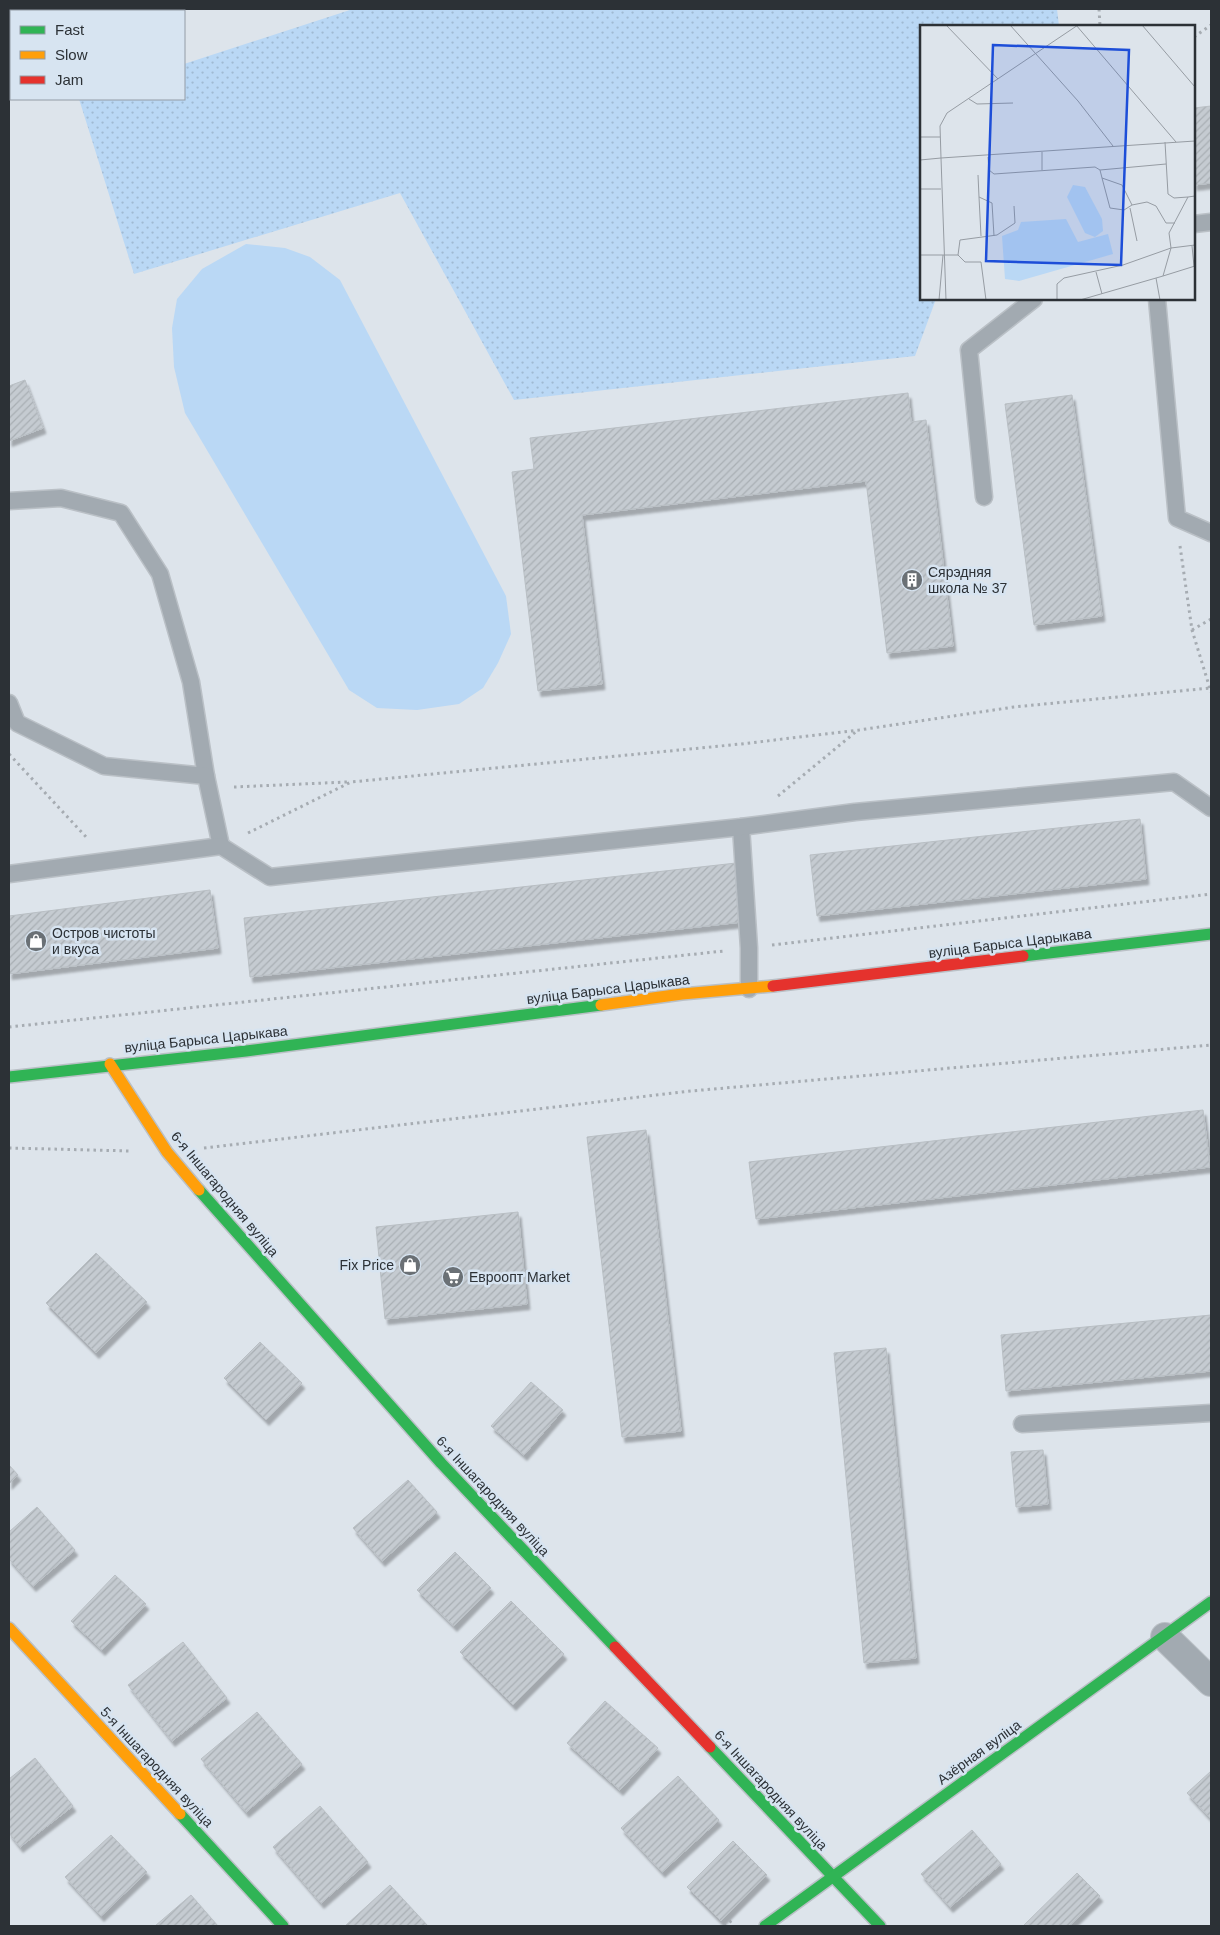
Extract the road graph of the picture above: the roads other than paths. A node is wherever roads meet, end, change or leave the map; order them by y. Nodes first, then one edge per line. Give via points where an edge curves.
1 (1211, 222) edge
2 (1195, 224) edge
3 (1033, 300) edge
4 (1157, 300) edge
5 (984, 497) dead end
6 (9, 501) edge
7 (1211, 533) edge
8 (9, 703) edge
9 (207, 782) junction
10 (1211, 808) edge
11 (741, 827) junction
12 (221, 846) junction
13 (9, 874) edge
14 (1211, 934) edge
15 (749, 989) junction
16 (110, 1064) junction
17 (9, 1077) edge
18 (1211, 1413) edge
19 (1022, 1424) dead end
20 (1211, 1602) edge
21 (9, 1628) edge
22 (1165, 1637) junction
23 (1211, 1682) edge
24 (833, 1877) junction
25 (283, 1926) edge
26 (765, 1926) edge
27 (880, 1926) edge

1 - 2 lane
3 - 5 lane via 970,350
4 - 7 lane via 1177,518
6 - 9 lane via 61,498 121,513 160,574 191,682
8 - 9 lane via 17,723 104,766
9 - 12 lane
10 - 11 lane via 1174,782 855,812
11 - 12 lane via 270,877
11 - 15 lane
12 - 13 lane
14 - 15 street, вуліца Барыса Царыкава
15 - 16 street, вуліца Барыса Царыкава via 682,994 246,1051
16 - 17 street, вуліца Барыса Царыкава
16 - 24 street, 6-я Іншагародняя вуліца via 167,1152 218,1213 441,1463
18 - 19 lane
20 - 22 street, Азёрная вуліца
21 - 25 street, 5-я Іншагародняя вуліца
22 - 23 street
22 - 24 street, Азёрная вуліца
24 - 26 street, Азёрная вуліца
24 - 27 street, 6-я Іншагародняя вуліца

